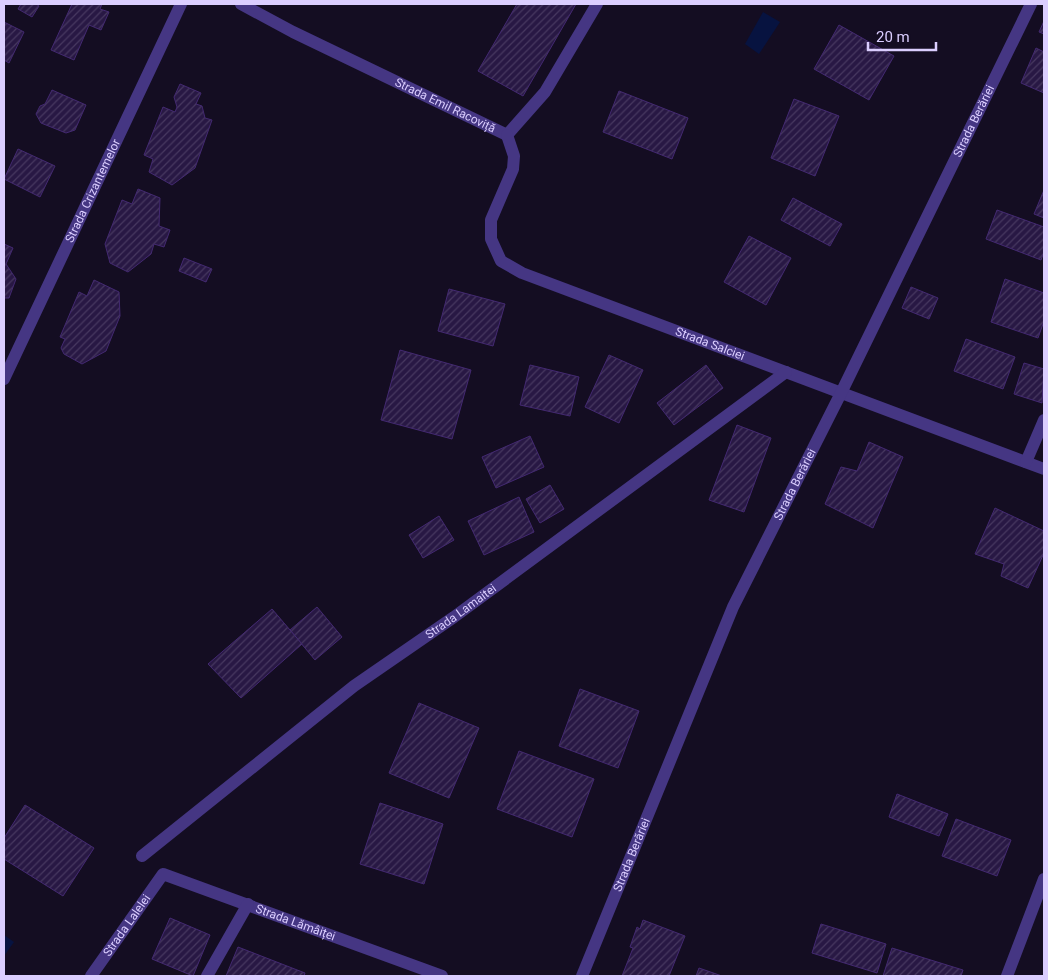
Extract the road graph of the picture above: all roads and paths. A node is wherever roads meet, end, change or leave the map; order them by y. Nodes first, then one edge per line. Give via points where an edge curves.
1 (181, 4) edge
2 (241, 4) edge
3 (597, 4) edge
4 (1031, 4) edge
5 (507, 135) junction
6 (786, 372) junction
7 (4, 379) edge
8 (841, 393) junction
9 (1044, 420) edge
10 (1026, 462) junction
11 (1044, 469) edge
12 (142, 856) dead end
13 (163, 874) joint
14 (1044, 880) edge
15 (248, 904) junction
16 (427, 974) edge
17 (91, 976) edge
18 (207, 976) edge
19 (442, 976) edge
20 (582, 976) edge
21 (1007, 976) edge

1 - 7 street, Strada Crizantemelor
2 - 5 street, Strada Emil Racoviță
3 - 5 street, Strada Emil Racoviță via 545,92
4 - 8 street, Strada Berăriei
5 - 6 street, Strada Salciei via 514,156 512,169 491,220 491,239 502,260 522,273
6 - 8 street, Strada Salciei
6 - 12 street, Strada Lamaitei via 454,617 354,686
8 - 10 street, Strada Salciei
8 - 20 street, Strada Berăriei via 733,607
9 - 10 street
10 - 11 street, Strada Salciei
13 - 15 street, Strada Lămâiței
13 - 17 street, Strada Lalelei
14 - 21 street
15 - 16 street, Strada Lămâiței
15 - 18 street
16 - 19 street, Strada Lămâiței

